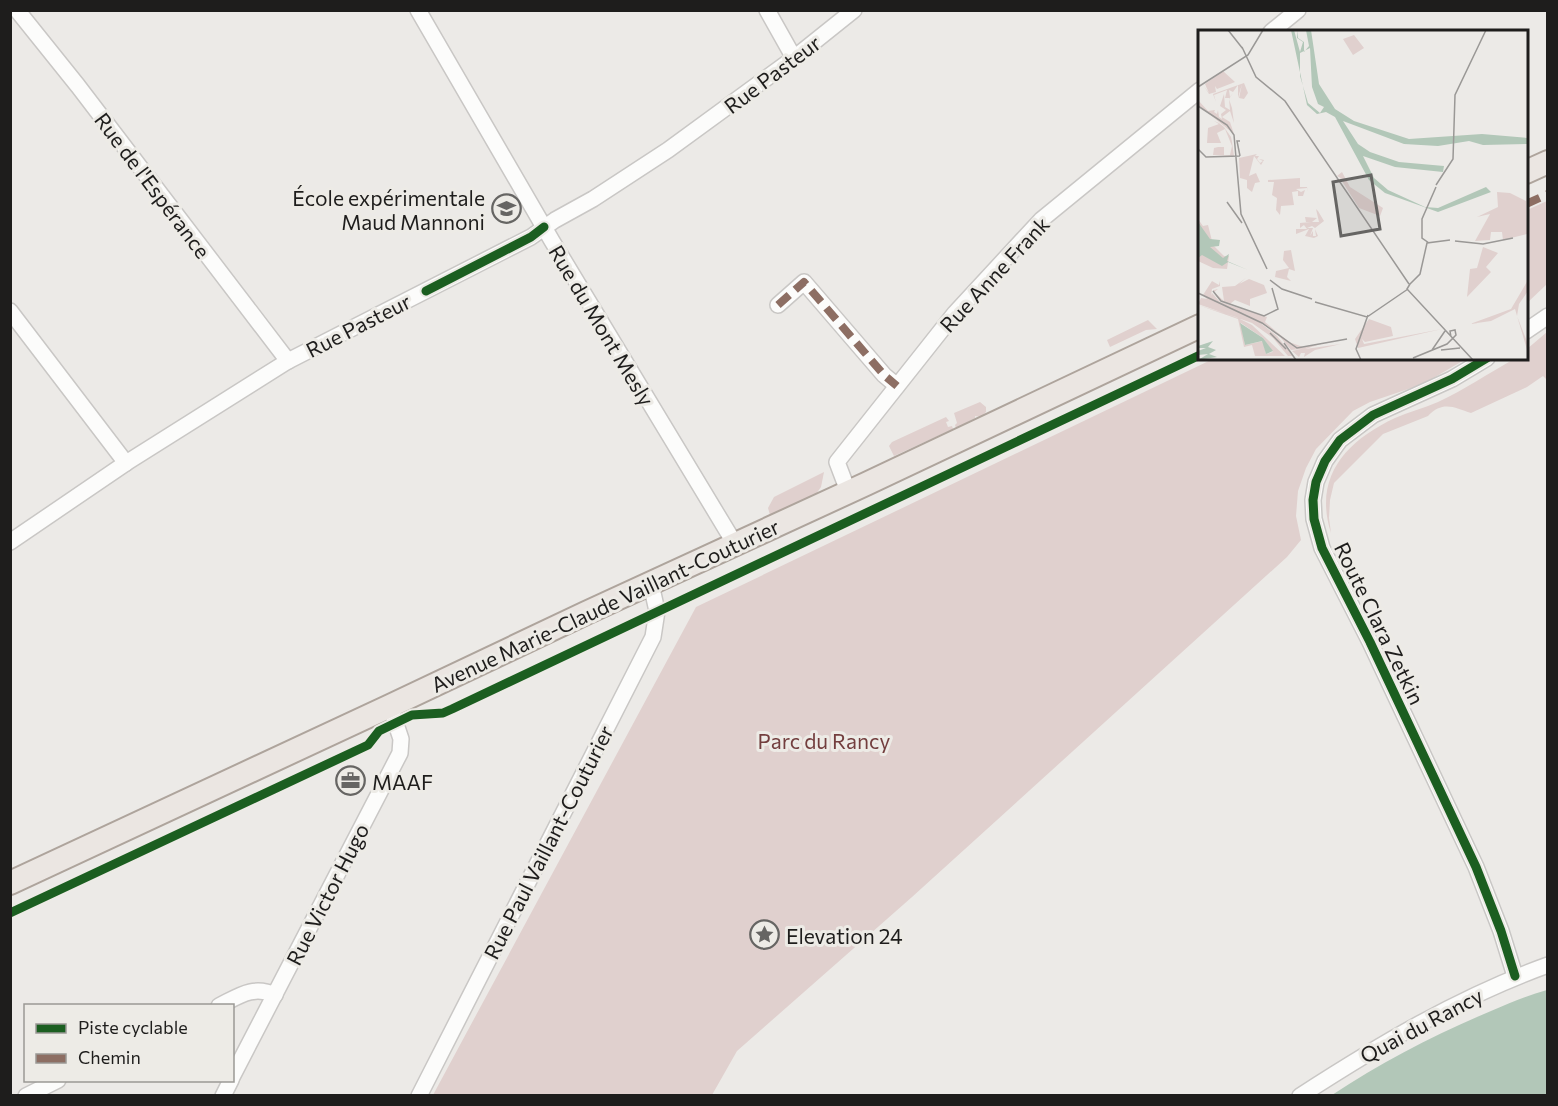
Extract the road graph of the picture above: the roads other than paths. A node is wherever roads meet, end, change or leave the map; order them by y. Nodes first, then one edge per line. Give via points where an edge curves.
1 (17, 10) edge
2 (418, 10) edge
3 (767, 10) edge
4 (854, 10) edge
5 (1298, 10) edge
6 (1273, 30) edge
7 (794, 58) junction
8 (1198, 92) edge
9 (1548, 162) edge
10 (1528, 172) edge
11 (544, 227) junction
12 (778, 305) dead end
13 (10, 311) edge
14 (1548, 316) edge
15 (1198, 327) edge
16 (1528, 331) edge
17 (1484, 360) edge
18 (288, 361) junction
19 (897, 386) junction
20 (126, 463) junction
21 (848, 491) junction
22 (10, 542) edge
23 (735, 544) junction
24 (651, 584) junction
25 (390, 706) junction
26 (10, 883) edge
27 (1548, 965) edge
28 (1515, 976) junction
29 (275, 995) junction
30 (221, 1004) edge
31 (234, 1075) edge
32 (54, 1082) edge
33 (26, 1095) edge
34 (418, 1095) edge
35 (1300, 1095) edge

1 - 18 street, Rue de l'Espérance
2 - 11 street, Rue du Mont Mesly
3 - 7 street
4 - 7 street, Rue Pasteur
5 - 6 street
7 - 11 street, Rue Pasteur via 668,150
8 - 19 street, Rue Anne Frank via 1041,220 955,313
9 - 10 main road
11 - 18 street, Rue Pasteur
11 - 23 street, Rue du Mont Mesly
12 - 19 street via 804,282
13 - 20 street
14 - 16 street
15 - 21 main road, Avenue Marie-Claude Vaillant-Couturier
17 - 28 street, Route Clara Zetkin via 1452,379 1372,415 1340,440 1325,461 1313,500 1322,548 1476,867
18 - 20 street, Rue Pasteur
19 - 21 street, Rue Anne Frank via 837,462
20 - 22 street, Rue Pasteur
21 - 23 main road, Avenue Marie-Claude Vaillant-Couturier
23 - 24 main road, Avenue Marie-Claude Vaillant-Couturier
24 - 25 main road, Avenue Marie-Claude Vaillant-Couturier
24 - 34 street, Rue Paul Vaillant-Couturier via 657,611 653,637
25 - 26 main road, Avenue Marie-Claude Vaillant-Couturier
25 - 29 street, Rue Victor Hugo via 401,738 400,753
27 - 28 street, Quai du Rancy
28 - 35 street, Quai du Rancy via 1384,1042
29 - 30 street via 263,990 248,992
29 - 31 street, Rue Victor Hugo
32 - 33 street

